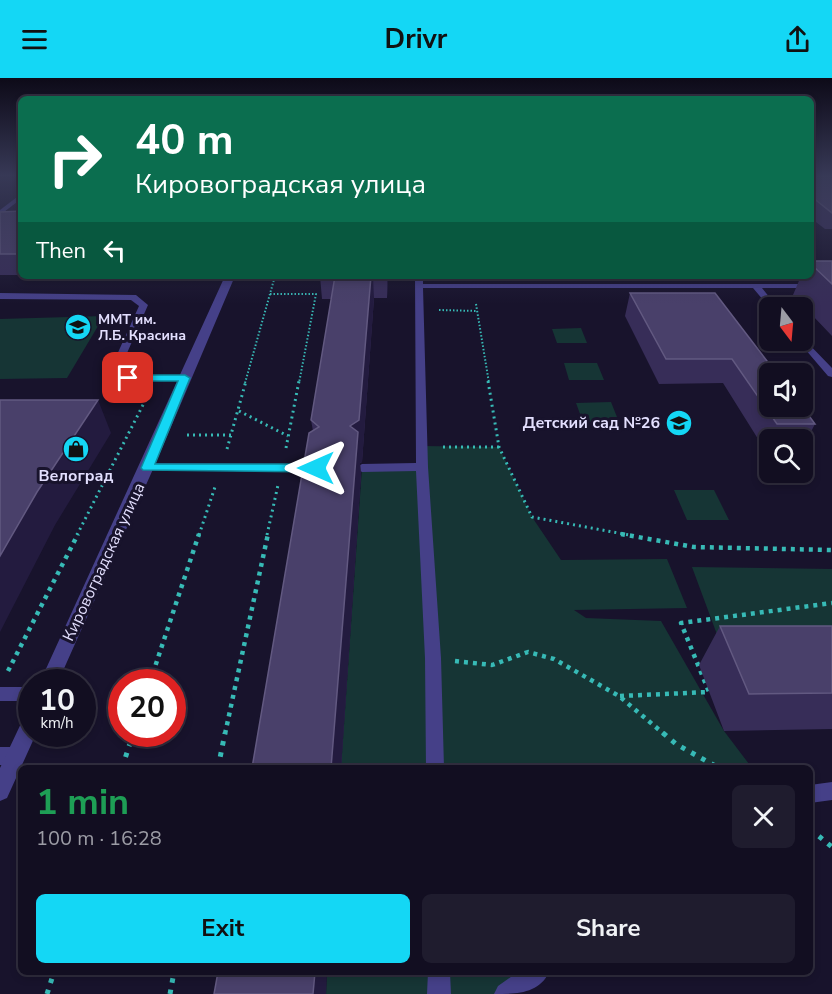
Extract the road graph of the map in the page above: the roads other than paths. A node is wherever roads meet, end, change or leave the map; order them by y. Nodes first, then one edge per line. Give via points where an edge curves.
1 (229, 279) edge
2 (419, 281) edge
3 (755, 286) junction
4 (832, 286) edge
5 (0, 296) edge
6 (764, 297) edge
7 (812, 351) edge
8 (832, 374) edge
9 (185, 378) junction
10 (422, 467) junction
11 (147, 468) junction
12 (316, 468) edge
13 (362, 468) dead end
14 (55, 669) edge
15 (3, 686) edge
16 (18, 690) edge
17 (18, 741) edge
18 (8, 756) edge
19 (435, 765) edge
20 (0, 791) edge
21 (832, 791) edge
22 (813, 794) edge
23 (439, 975) edge
24 (534, 975) edge
25 (439, 994) edge
26 (506, 994) edge

1 - 9 street, Кировоградская улица
2 - 3 lane
2 - 10 lane
3 - 4 lane
3 - 6 lane
5 - 9 lane via 133,297 144,305 111,379
7 - 8 lane
9 - 11 street, Кировоградская улица
10 - 13 lane
10 - 19 lane via 434,658
11 - 12 lane
11 - 14 street, Кировоградская улица
15 - 16 lane
17 - 18 street
18 - 20 street
21 - 22 lane
23 - 25 lane
24 - 26 lane

